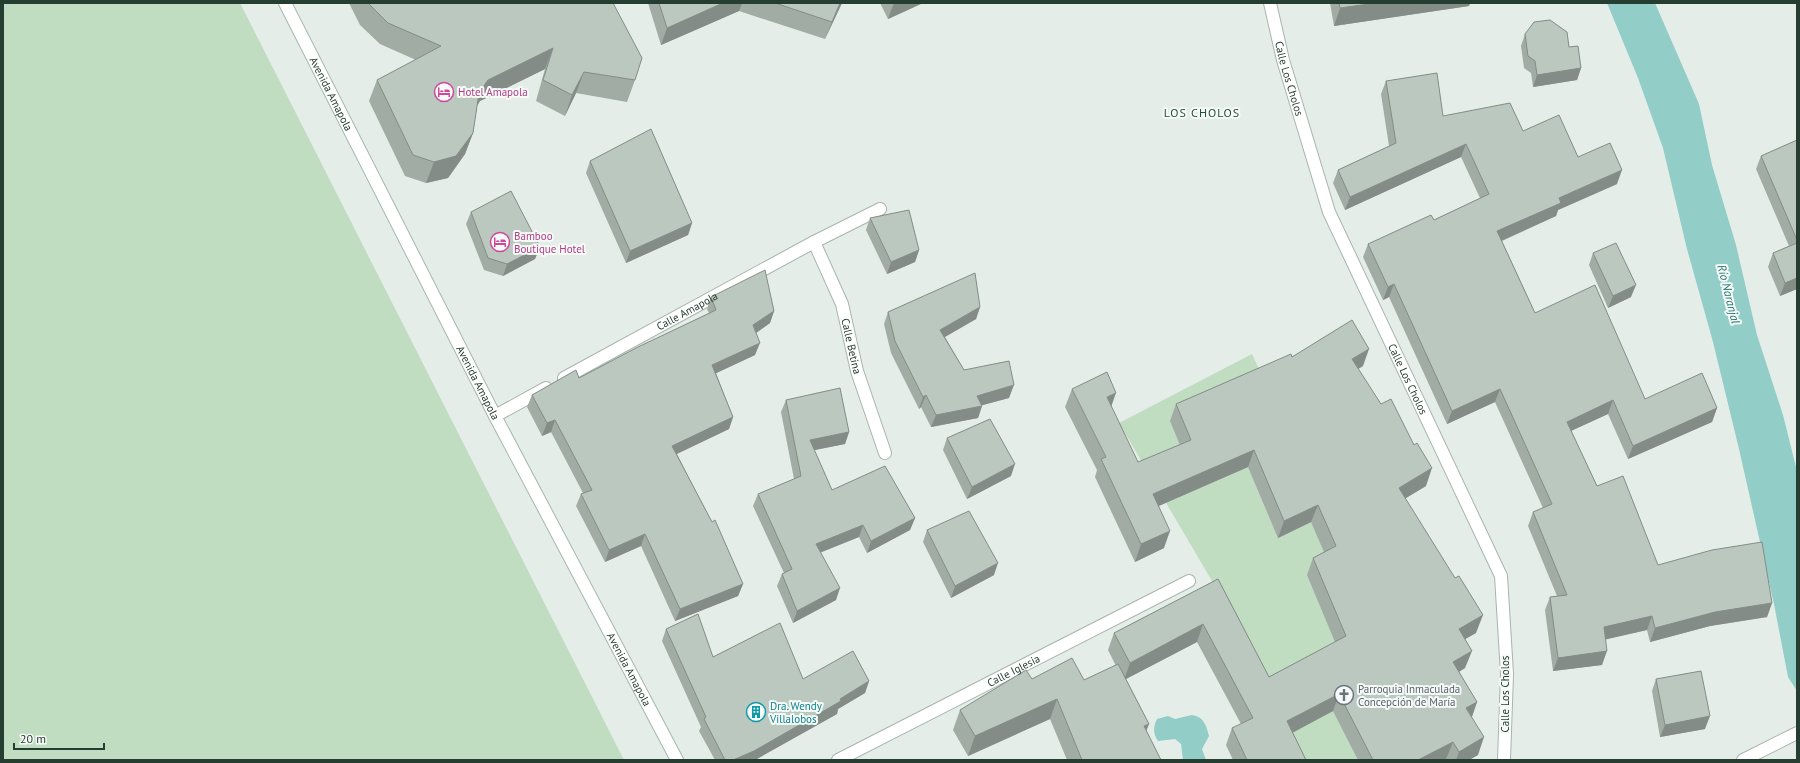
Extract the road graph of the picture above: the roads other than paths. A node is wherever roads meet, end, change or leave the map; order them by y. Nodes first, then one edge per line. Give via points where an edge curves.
1 (285, 3) edge
2 (1270, 3) edge
3 (880, 209) dead end
4 (814, 242) junction
5 (495, 416) junction
6 (885, 453) dead end
7 (1190, 581) dead end
8 (1792, 735) edge
9 (677, 760) edge
10 (838, 760) edge
11 (1504, 760) edge
12 (1743, 760) edge

1 - 5 street, Avenida Amapola
2 - 11 street, Calle Los Cholos via 1283,60 1329,212 1501,576 1507,674
3 - 4 street, Calle Amapola
4 - 5 street, Calle Amapola
4 - 6 street, Calle Betina via 842,304 857,371
5 - 9 street, Avenida Amapola
7 - 10 street, Calle Iglesia
8 - 12 street

